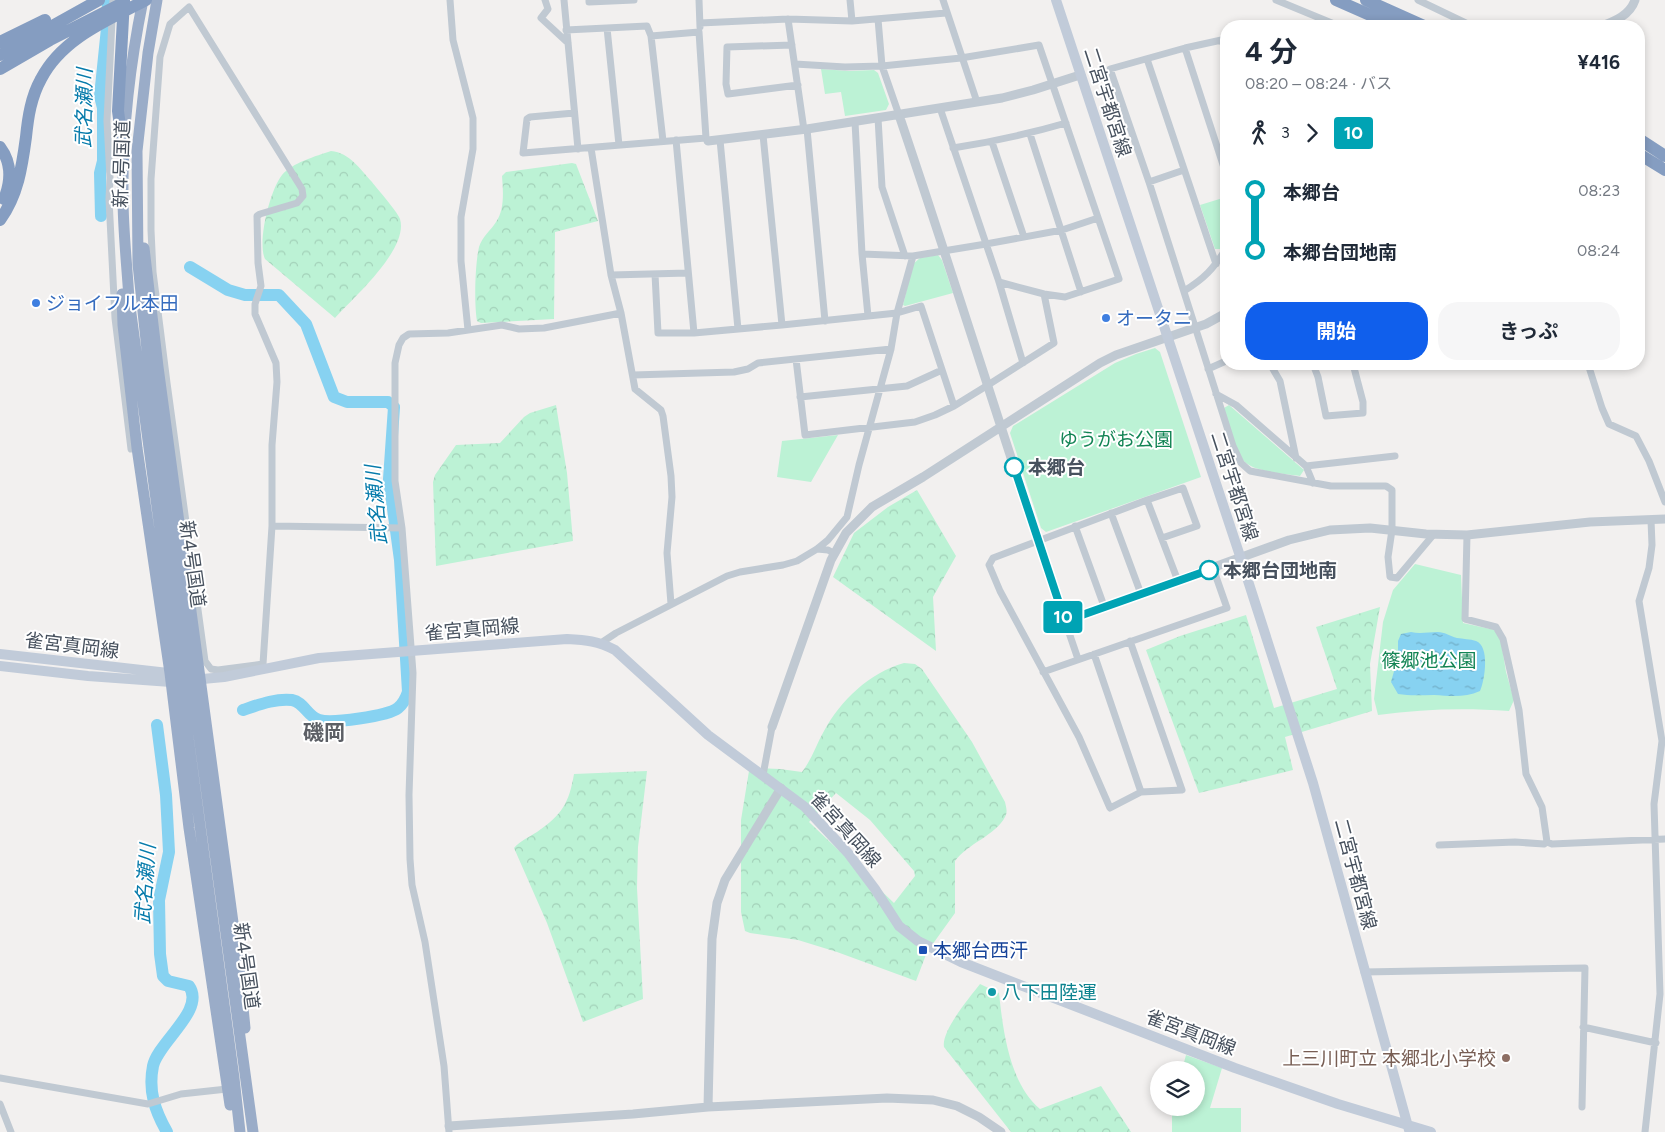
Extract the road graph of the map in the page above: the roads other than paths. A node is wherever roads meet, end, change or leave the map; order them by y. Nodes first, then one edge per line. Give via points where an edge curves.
1 (85, 0) edge
2 (99, 0) edge
3 (113, 0) edge
4 (124, 0) edge
5 (129, 0) edge
6 (144, 0) edge
7 (157, 0) edge
8 (450, 0) edge
9 (545, 0) edge
10 (564, 0) edge
11 (589, 0) edge
12 (634, 0) edge
13 (699, 0) edge
14 (850, 0) edge
15 (943, 0) edge
16 (1056, 0) edge
17 (1276, 0) edge
18 (1336, 0) edge
19 (1366, 0) edge
20 (1418, 0) edge
21 (1635, 0) edge
22 (946, 13) junction
23 (101, 19) junction
24 (788, 19) junction
25 (878, 19) junction
26 (1324, 20) edge
27 (1381, 20) edge
28 (1411, 20) edge
29 (1460, 20) edge
30 (1616, 20) edge
31 (852, 21) junction
32 (700, 23) junction
33 (607, 28) junction
34 (566, 30) junction
35 (699, 32) junction
36 (651, 36) junction
37 (1220, 41) edge
38 (0, 42) edge
39 (568, 43) junction
40 (792, 45) junction
41 (1185, 48) junction
42 (0, 55) edge
43 (962, 58) junction
44 (1147, 59) junction
45 (795, 64) junction
46 (882, 66) junction
47 (0, 70) edge
48 (1080, 75) junction
49 (1052, 83) junction
50 (798, 85) junction
51 (977, 102) junction
52 (940, 108) junction
53 (141, 110) junction
54 (156, 112) junction
55 (574, 113) junction
56 (899, 115) junction
57 (878, 118) junction
58 (855, 122) junction
59 (1066, 123) junction
60 (806, 130) junction
61 (1030, 134) junction
62 (764, 135) junction
63 (676, 140) junction
64 (707, 140) junction
65 (720, 140) junction
66 (663, 141) junction
67 (992, 142) junction
68 (1645, 144) edge
69 (620, 145) junction
70 (0, 147) edge
71 (590, 148) junction
72 (953, 148) junction
73 (578, 149) junction
74 (124, 156) junction
75 (1220, 156) edge
76 (1665, 156) edge
77 (1645, 158) edge
78 (1184, 170) junction
79 (1665, 170) edge
80 (1149, 182) junction
81 (136, 184) junction
82 (0, 208) edge
83 (1098, 218) junction
84 (0, 220) edge
85 (123, 220) junction
86 (1062, 230) junction
87 (1024, 237) junction
88 (986, 244) junction
89 (945, 250) junction
90 (862, 254) junction
91 (909, 256) junction
92 (1220, 258) edge
93 (1216, 264) junction
94 (688, 273) junction
95 (655, 274) junction
96 (612, 275) junction
97 (998, 282) junction
98 (1184, 291) junction
99 (1081, 292) junction
100 (1044, 294) junction
101 (621, 312) junction
102 (897, 313) junction
103 (868, 316) junction
104 (1220, 318) edge
105 (825, 321) junction
106 (782, 326) junction
107 (1194, 328) junction
108 (738, 329) junction
109 (468, 330) junction
110 (694, 332) junction
111 (1168, 337) junction
112 (890, 349) junction
113 (796, 360) junction
114 (1024, 363) junction
115 (1220, 364) edge
116 (1208, 369) junction
117 (942, 370) junction
118 (1274, 370) edge
119 (1315, 370) edge
120 (1355, 370) edge
121 (1590, 370) edge
122 (633, 375) junction
123 (988, 385) junction
124 (879, 389) junction
125 (1216, 394) junction
126 (800, 397) junction
127 (954, 406) junction
128 (1001, 426) junction
129 (868, 428) junction
130 (131, 449) dead end
131 (1395, 456) dead end
132 (1296, 458) junction
133 (1306, 466) junction
134 (1313, 483) junction
135 (1147, 500) junction
136 (1665, 502) edge
137 (1111, 513) junction
138 (1665, 519) edge
139 (1651, 520) junction
140 (272, 526) junction
141 (1075, 526) junction
142 (402, 528) junction
143 (1392, 530) junction
144 (1434, 534) junction
145 (1467, 536) junction
146 (1162, 538) junction
147 (1038, 540) junction
148 (817, 549) junction
149 (835, 554) junction
150 (1241, 559) junction
151 (1213, 568) junction
152 (1178, 581) junction
153 (1141, 594) junction
154 (671, 604) junction
155 (1104, 606) junction
156 (1065, 621) junction
157 (180, 635) junction
158 (1130, 641) junction
159 (601, 643) junction
160 (412, 652) junction
161 (0, 654) edge
162 (1094, 654) junction
163 (1078, 659) junction
164 (1, 667) edge
165 (262, 667) junction
166 (1044, 672) junction
167 (170, 678) junction
168 (200, 679) junction
169 (191, 720) junction
170 (772, 727) joint
171 (1665, 765) edge
172 (1659, 771) junction
173 (763, 775) junction
174 (781, 788) junction
175 (1141, 792) junction
176 (1654, 839) junction
177 (1665, 839) edge
178 (1547, 842) junction
179 (1439, 845) dead end
180 (1364, 972) junction
181 (1583, 1028) junction
182 (1656, 1043) junction
183 (0, 1078) edge
184 (227, 1089) junction
185 (0, 1104) edge
186 (1582, 1107) dead end
187 (708, 1108) junction
188 (449, 1129) edge
189 (1409, 1129) edge
190 (11, 1132) edge
191 (235, 1132) edge
192 (240, 1132) edge
193 (254, 1132) edge
194 (1001, 1132) edge
195 (1431, 1132) edge
196 (1645, 1132) edge

1 - 38 highway
2 - 42 highway
3 - 130 street via 107,121 109,199 116,318
4 - 74 highway via 118,110
5 - 23 highway
6 - 23 highway
6 - 74 highway, 新4号国道 via 133,55
7 - 53 highway, 新4号国道
8 - 109 street via 453,40 473,118 473,148 461,217 461,260
9 - 39 street via 548,9 542,18
10 - 34 street
11 - 12 street
13 - 32 street
14 - 31 street
15 - 22 street
16 - 48 main road, 二宮宇都宮線
17 - 26 street
18 - 27 highway
19 - 28 highway
20 - 29 street
21 - 30 street via 1628,12
22 - 25 street
22 - 43 street
23 - 47 highway via 50,40
23 - 84 highway via 70,44 41,78 28,115 17,188
24 - 31 street
24 - 32 street
24 - 40 street
25 - 31 street
25 - 46 street
32 - 35 street
33 - 34 street
33 - 36 street via 647,26
33 - 69 street
34 - 39 street
35 - 36 street
35 - 64 street
36 - 66 street
37 - 41 street
39 - 55 street
40 - 45 street
40 - 50 street via 727,48 726,84 728,94
41 - 44 street
41 - 75 street
43 - 46 street
43 - 49 street via 1039,45
43 - 51 street
44 - 78 street
44 - 80 street via 1110,69
45 - 46 street via 845,68
45 - 50 street
46 - 56 street
48 - 49 street
48 - 111 main road, 二宮宇都宮線
49 - 51 street
49 - 59 street
50 - 60 street
51 - 52 street
52 - 56 street
52 - 72 street
53 - 54 street
53 - 81 highway, 新4号国道
54 - 140 street via 160,57 170,24 188,7 302,189 297,203 257,216 261,286 255,314 277,372 272,445
54 - 165 street via 151,179 153,272 205,661 211,669 218,670
55 - 73 street
55 - 73 street via 530,117 523,153
56 - 57 street
56 - 89 street
57 - 58 street
57 - 91 street via 882,187
58 - 60 street
58 - 90 street
59 - 61 street
59 - 83 street
60 - 62 street
60 - 105 street
61 - 67 street
61 - 86 street
62 - 65 street
62 - 106 street
63 - 64 street
63 - 66 street
63 - 94 street
64 - 65 street
65 - 108 street
66 - 69 street
67 - 72 street
67 - 87 street
68 - 76 highway
69 - 71 street
70 - 82 highway via 8,163 9,187
71 - 73 street
71 - 96 street
72 - 88 street
74 - 85 highway, 新4号国道
77 - 79 highway
78 - 80 street
78 - 93 street
80 - 98 street
81 - 157 highway, 新4号国道 via 142,315
81 - 168 highway
83 - 86 street
83 - 99 street via 1118,279
85 - 157 highway, 新4号国道 via 134,337
85 - 167 highway via 120,253 123,325
86 - 87 street
86 - 99 street
87 - 88 street
88 - 89 street
88 - 97 street
89 - 91 street
89 - 123 street
90 - 91 street
90 - 103 street
91 - 102 street
92 - 93 street
93 - 98 street via 1202,280
94 - 95 street
94 - 110 street
95 - 96 street
95 - 110 street via 658,333
96 - 101 street
97 - 100 street
97 - 114 street
98 - 107 street
99 - 100 street via 1065,297
100 - 114 street via 1054,343
101 - 109 street via 544,328 520,329 502,325
101 - 122 street
102 - 103 street
102 - 112 street
102 - 117 street via 921,306
103 - 105 street
104 - 107 street
105 - 106 street
106 - 108 street
107 - 111 street
107 - 116 street
108 - 110 street
109 - 142 street via 448,334 409,334 399,345 396,363 396,481
111 - 128 street via 1100,363
111 - 150 main road, 二宮宇都宮線
112 - 113 street
112 - 124 street
113 - 122 street via 758,363 734,372
113 - 126 street
114 - 123 street
115 - 116 street
116 - 125 street
117 - 124 street via 907,386
117 - 127 street
118 - 132 street via 1280,381
119 - 120 street via 1326,416 1363,413
121 - 136 street via 1609,424 1636,436
122 - 154 street via 635,388 661,410 663,416 672,497 667,553
123 - 127 street
123 - 128 street
124 - 126 street
124 - 129 street
125 - 132 street via 1236,405
125 - 134 street via 1232,446 1250,471
126 - 129 street via 805,435
127 - 129 street via 915,422
128 - 147 street
128 - 149 street via 872,507 846,533
129 - 148 street via 847,517
131 - 133 street
132 - 133 street
133 - 134 street
134 - 143 street via 1386,486 1392,490
135 - 137 street
135 - 146 street
135 - 146 street via 1183,488 1197,526
137 - 141 street
137 - 153 street
138 - 139 street
139 - 145 street via 1590,522
139 - 172 street via 1649,568 1639,601 1662,741
140 - 142 street
140 - 165 street
141 - 147 street
141 - 155 street
142 - 160 street
143 - 144 street
143 - 144 street via 1388,557 1390,577 1397,578
143 - 150 street via 1370,528 1318,532
144 - 145 street
145 - 178 street via 1465,619 1496,627 1503,639 1519,710 1526,774 1542,808
146 - 152 street
147 - 156 street
147 - 166 street via 993,558 989,566
148 - 149 street
148 - 154 street via 797,561 726,576
149 - 170 street
150 - 151 street
150 - 180 main road, 二宮宇都宮線 via 1313,783
151 - 152 street
151 - 158 street via 1227,608
152 - 153 street
153 - 155 street
154 - 159 street
155 - 156 street
156 - 163 street
157 - 169 highway, 新4号国道
158 - 162 street
158 - 175 street via 1182,790
159 - 160 main road, 雀宮真岡線 via 567,639
159 - 173 main road, 雀宮真岡線 via 615,650 708,735
160 - 165 main road, 雀宮真岡線 via 319,658
160 - 188 street via 409,795 412,885 425,942 444,1066
161 - 167 main road, 雀宮真岡線
162 - 163 street
162 - 175 street
163 - 166 street
164 - 167 main road, 雀宮真岡線 via 88,676
165 - 168 main road, 雀宮真岡線 via 224,677
166 - 175 street via 1079,737 1110,808
167 - 168 main road, 雀宮真岡線
167 - 184 highway
168 - 193 highway via 239,968
169 - 192 highway, 新4号国道
169 - 193 highway, 新4号国道
170 - 173 street
171 - 172 street
172 - 176 street via 1654,804
173 - 174 main road, 雀宮真岡線
174 - 187 street via 725,880 717,903 712,939
174 - 189 main road, 雀宮真岡線 via 805,807 848,853 899,926 928,947 1015,984 1235,1068
176 - 177 street
176 - 178 street
176 - 182 street via 1660,994
178 - 179 street
180 - 181 street via 1585,968
180 - 189 main road, 二宮宇都宮線
181 - 182 street
181 - 186 street
182 - 196 street
183 - 184 street via 148,1104 181,1094
184 - 191 highway
185 - 190 street
187 - 188 street
187 - 194 street via 887,1098 933,1100 956,1106
189 - 195 main road, 雀宮真岡線

